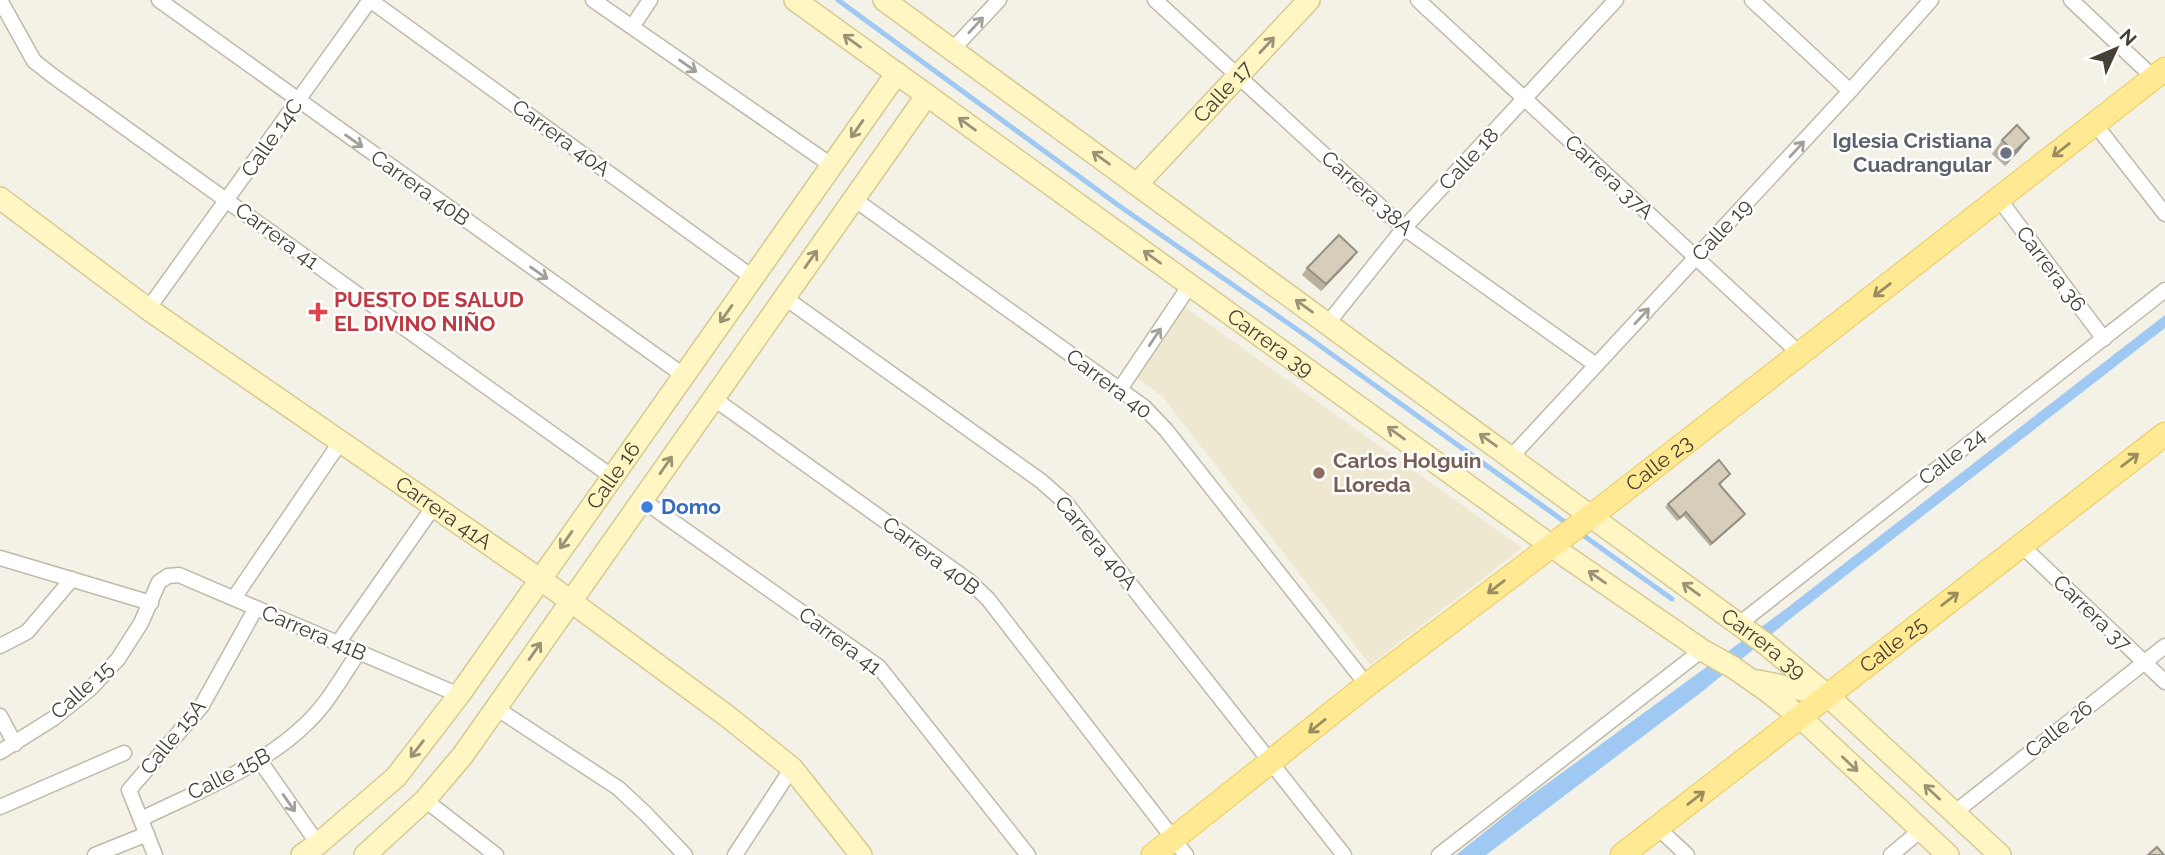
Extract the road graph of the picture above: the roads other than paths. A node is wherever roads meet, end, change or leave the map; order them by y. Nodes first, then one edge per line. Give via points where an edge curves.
1 (0, 0) edge
2 (159, 0) edge
3 (370, 0) edge
4 (593, 0) edge
5 (650, 0) edge
6 (795, 0) edge
7 (884, 0) edge
8 (999, 0) edge
9 (1155, 0) edge
10 (1310, 0) edge
11 (1418, 0) edge
12 (1616, 0) edge
13 (1752, 0) edge
14 (1931, 0) edge
15 (2071, 0) edge
16 (632, 27) junction
17 (953, 50) junction
18 (897, 73) junction
19 (2159, 74) edge
20 (1238, 76) junction
21 (1850, 91) junction
22 (927, 95) junction
23 (1525, 99) junction
24 (298, 102) junction
25 (2095, 124) junction
26 (831, 165) junction
27 (1137, 184) junction
28 (0, 198) edge
29 (854, 199) junction
30 (1999, 199) junction
31 (228, 200) junction
32 (2165, 214) edge
33 (1404, 229) junction
34 (1696, 258) junction
35 (752, 277) junction
36 (1191, 285) junction
37 (2165, 290) edge
38 (784, 298) junction
39 (148, 309) junction
40 (1328, 323) junction
41 (2104, 339) junction
42 (1799, 353) junction
43 (1595, 365) junction
44 (683, 375) junction
45 (1120, 389) junction
46 (713, 398) junction
47 (2165, 434) edge
48 (341, 441) junction
49 (1511, 457) junction
50 (611, 476) junction
51 (641, 499) junction
52 (434, 506) junction
53 (1584, 520) junction
54 (1554, 543) junction
55 (2020, 544) junction
56 (0, 558) edge
57 (168, 576) joint
58 (539, 578) junction
59 (72, 579) junction
60 (234, 598) junction
61 (570, 600) junction
62 (151, 603) junction
63 (256, 608) junction
64 (1743, 627) junction
65 (338, 643) junction
66 (0, 646) edge
67 (2165, 646) edge
68 (359, 652) junction
69 (1708, 653) junction
70 (2144, 663) junction
71 (1743, 674) junction
72 (2165, 682) edge
73 (1367, 685) junction
74 (459, 695) junction
75 (1828, 696) junction
76 (496, 708) junction
77 (0, 716) edge
78 (1800, 717) junction
79 (15, 744) junction
80 (0, 752) edge
81 (124, 753) dead end
82 (260, 761) junction
83 (1271, 763) junction
84 (792, 768) junction
85 (425, 800) junction
86 (0, 807) edge
87 (1954, 813) junction
88 (141, 819) junction
89 (1658, 828) junction
90 (1921, 830) junction
91 (147, 834) junction
92 (1180, 847) edge
93 (310, 850) edge
94 (95, 855) edge
95 (155, 855) edge
96 (365, 855) edge
97 (496, 855) edge
98 (685, 855) edge
99 (735, 855) edge
100 (861, 855) edge
101 (1028, 855) edge
102 (1153, 855) edge
103 (1344, 855) edge
104 (1439, 855) edge
105 (1622, 855) edge
106 (1687, 855) edge
107 (1891, 855) edge
108 (1948, 855) edge
109 (2000, 855) edge

1 - 31 street, Carrera 41 via 34,61
2 - 24 street, Carrera 40B
3 - 24 street, Calle 14C
3 - 35 street, Carrera 40A
4 - 16 street
5 - 16 street
18 -> 6 street, Carrera 39
7 - 17 street, Carrera 39
17 -> 8 street
9 - 20 street, Carrera 38A
20 -> 10 street, Calle 17
11 - 23 street, Carrera 37A
12 - 23 street, Calle 18
13 - 21 street
14 - 21 street, Calle 19
15 - 19 street
16 -> 26 street
27 -> 17 street, Carrera 39
18 - 22 street, Carrera 39
18 -> 26 street, Calle 16
19 - 25 main road, Calle 23
20 - 27 street, Calle 17
20 - 33 street, Carrera 38A
34 -> 21 street, Calle 19
22 - 29 street, Calle 16
36 -> 22 street, Carrera 39
23 - 33 street, Calle 18
23 - 34 street, Carrera 37A
24 - 31 street, Calle 14C
24 -> 44 street, Carrera 40B
25 -> 30 main road, Calle 23
25 - 32 street
26 - 35 street, Calle 16
40 -> 27 street, Carrera 39
28 - 39 street, Carrera 41A
38 -> 29 street, Calle 16
29 - 45 street, Carrera 40
30 - 41 street, Carrera 36
30 -> 42 main road, Calle 23
31 - 39 street, Calle 14C
31 - 50 street, Carrera 41
33 - 40 street, Calle 18
33 - 43 street, Carrera 38A
34 - 42 street, Carrera 37A
43 -> 34 street, Calle 19
35 -> 44 street, Calle 16
45 -> 36 street
54 -> 36 street, Carrera 39
37 - 41 street, Calle 24
38 - 46 street, Calle 16
38 - 83 street, Carrera 40A via 1066,503
39 - 48 street, Carrera 41A
49 -> 40 street, Carrera 39
41 - 64 street, Calle 24
42 - 53 main road, Calle 23
43 - 49 street, Calle 19
44 - 50 street, Calle 16
45 - 73 street, Carrera 40 via 1166,430
51 -> 46 street, Calle 16
46 - 92 street, Carrera 40B via 988,599
55 -> 47 main road, Calle 25
48 - 52 street, Carrera 41A
48 - 60 street
49 - 53 street, Carrera 39
50 -> 58 street, Calle 16
51 - 61 street, Calle 16
51 - 101 street, Carrera 41 via 879,667
52 - 58 street, Carrera 41A
52 - 65 street
53 - 54 main road, Calle 23
64 -> 53 street, Carrera 39
69 -> 54 street, Carrera 39
54 -> 73 main road, Calle 23
55 - 70 street, Carrera 37
75 -> 55 main road, Calle 25
56 - 59 street
57 - 60 street, Carrera 41B via 179,575
57 - 62 street, Calle 15 via 159,582
58 - 61 street, Carrera 41A
58 - 74 street, Calle 16
59 - 62 street
59 - 66 street via 27,632
60 - 63 street, Carrera 41B
76 -> 61 street, Calle 16
61 - 84 street, Carrera 41A
62 - 79 street, Calle 15 via 118,659 90,689
63 - 65 street, Carrera 41B
63 - 88 street, Calle 15A via 201,707 129,790
64 - 75 street, Carrera 39
65 - 68 street, Carrera 41B
67 - 70 street, Calle 26
68 - 74 street, Carrera 41B
68 - 82 street, Calle 15B via 310,720
69 - 71 street, Carrera 39
69 - 104 street
70 - 72 street, Carrera 37
70 - 87 street, Calle 26
71 - 75 street, Carrera 39
71 - 78 street, Carrera 39
73 -> 83 main road, Calle 23
74 -> 93 street, Calle 16 via 396,777
75 - 78 main road, Calle 25
87 -> 75 street, Carrera 39
76 - 85 street, Calle 16
76 - 98 street via 618,789
77 - 79 street
89 -> 78 main road, Calle 25
78 -> 90 street, Carrera 39
79 - 80 street, Calle 15
81 - 86 street
82 - 88 street, Calle 15B
82 -> 93 street
83 - 92 main road, Calle 23
83 - 103 street, Carrera 40A
84 - 99 street
84 - 100 street, Carrera 41A
85 - 96 street, Calle 16
85 - 97 street
87 - 109 street, Carrera 39
88 - 91 street
89 - 105 main road, Calle 25
89 - 106 street
90 - 107 street
90 - 108 street, Carrera 39
91 - 94 street
91 - 95 street
92 - 102 main road, Calle 23

